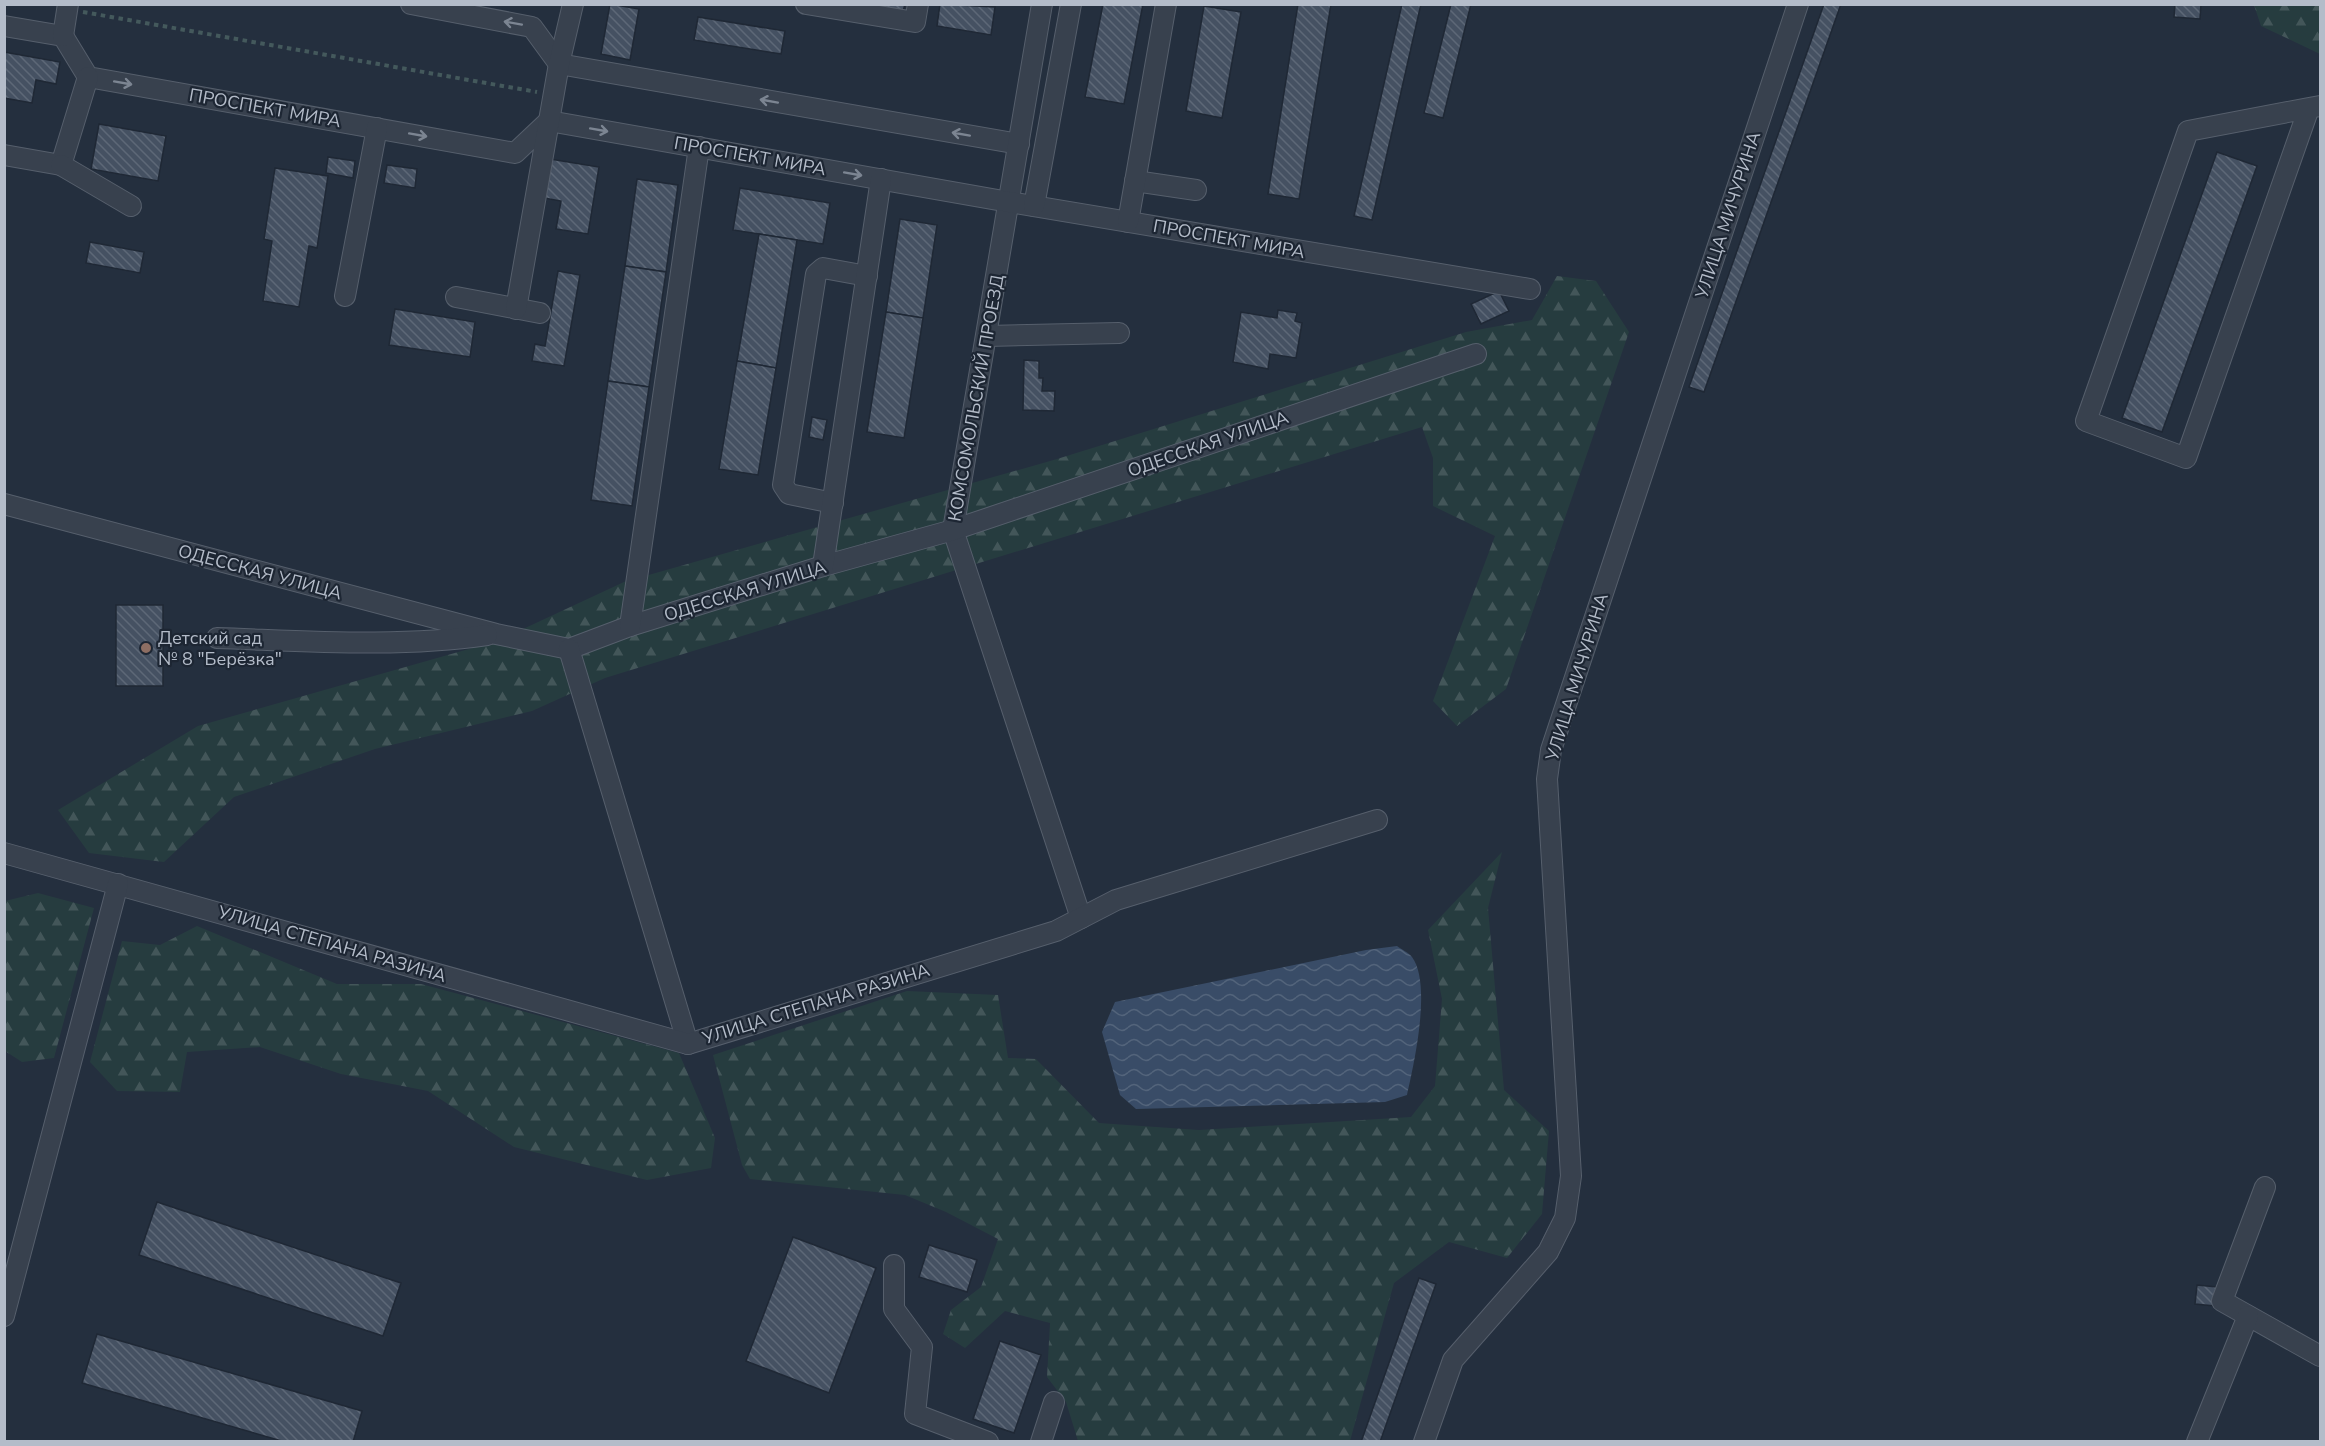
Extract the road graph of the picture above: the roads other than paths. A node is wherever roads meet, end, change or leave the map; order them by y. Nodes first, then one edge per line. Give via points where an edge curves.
1 (411, 4) edge
2 (573, 4) edge
3 (806, 4) edge
4 (918, 4) edge
5 (1042, 4) edge
6 (1071, 4) edge
7 (1166, 4) edge
8 (1798, 4) edge
9 (68, 7) edge
10 (4, 26) edge
11 (63, 36) junction
12 (559, 64) junction
13 (88, 77) junction
14 (2315, 107) edge
15 (549, 121) junction
16 (377, 128) junction
17 (1019, 144) junction
18 (699, 147) junction
19 (4, 155) edge
20 (62, 165) junction
21 (881, 179) junction
22 (1135, 181) junction
23 (1196, 190) dead end
24 (1010, 202) junction
25 (130, 206) dead end
26 (1034, 206) junction
27 (1128, 222) junction
28 (867, 276) junction
29 (1530, 289) dead end
30 (345, 296) dead end
31 (456, 297) dead end
32 (516, 309) junction
33 (540, 313) dead end
34 (1119, 333) dead end
35 (987, 336) junction
36 (1476, 354) dead end
37 (833, 503) junction
38 (4, 504) edge
39 (953, 530) junction
40 (823, 567) junction
41 (630, 627) junction
42 (496, 634) junction
43 (217, 638) dead end
44 (568, 649) junction
45 (1377, 820) dead end
46 (4, 853) edge
47 (118, 884) junction
48 (1081, 918) junction
49 (688, 1044) junction
50 (2265, 1187) dead end
51 (894, 1265) dead end
52 (4, 1316) edge
53 (2248, 1316) junction
54 (2320, 1356) edge
55 (1054, 1402) dead end
56 (988, 1442) edge
57 (1041, 1442) edge
58 (1424, 1442) edge
59 (2198, 1442) edge

12 -> 1 street via 532,27
2 - 12 street
3 - 4 street via 915,22
5 - 17 street, КОМСОМОЛЬСКИЙ ПРОЕЗД
6 - 26 street
7 - 22 street
8 - 58 street, УЛИЦА МИЧУРИНА via 1551,750 1547,779 1571,1176 1565,1218 1548,1252 1453,1360
9 - 11 street
10 - 11 street
11 - 13 street
12 - 15 street
17 -> 12 street
13 -> 16 street, ПРОСПЕКТ МИРА
13 - 20 street
14 - 14 street via 2188,131 2086,421 2186,458
16 -> 15 street, ПРОСПЕКТ МИРА via 515,153
15 -> 18 street, ПРОСПЕКТ МИРА
15 - 32 street
16 - 30 street
17 - 24 street, КОМСОМОЛЬСКИЙ ПРОЕЗД
18 -> 21 street, ПРОСПЕКТ МИРА
18 - 41 street
19 - 20 street
20 - 25 street
21 - 24 street, ПРОСПЕКТ МИРА
21 - 28 street
22 - 23 street
22 - 27 street
24 - 26 street, ПРОСПЕКТ МИРА
24 - 35 street, КОМСОМОЛЬСКИЙ ПРОЕЗД
26 - 27 street, ПРОСПЕКТ МИРА
27 - 29 street, ПРОСПЕКТ МИРА
28 - 37 street
28 - 37 street via 823,268 816,274 783,485 789,494
31 - 32 street
32 - 33 street
34 - 35 street
35 - 39 street, КОМСОМОЛЬСКИЙ ПРОЕЗД
36 - 39 street, ОДЕССКАЯ УЛИЦА
37 - 40 street
38 - 42 street, ОДЕССКАЯ УЛИЦА
39 - 40 street, ОДЕССКАЯ УЛИЦА
39 - 48 street, КОМСОМОЛЬСКИЙ ПРОЕЗД
40 - 41 street, ОДЕССКАЯ УЛИЦА
41 - 44 street, ОДЕССКАЯ УЛИЦА
42 - 43 street via 447,641
42 - 44 street, ОДЕССКАЯ УЛИЦА
44 - 49 street
45 - 48 street, УЛИЦА СТЕПАНА РАЗИНА via 1116,900
46 - 47 street, УЛИЦА СТЕПАНА РАЗИНА
47 - 49 street, УЛИЦА СТЕПАНА РАЗИНА
47 - 52 street
48 - 49 street, УЛИЦА СТЕПАНА РАЗИНА via 1056,931
50 - 53 street via 2222,1300
51 - 56 street via 894,1309 922,1347 915,1414
53 - 54 street
53 - 59 street
55 - 57 street

